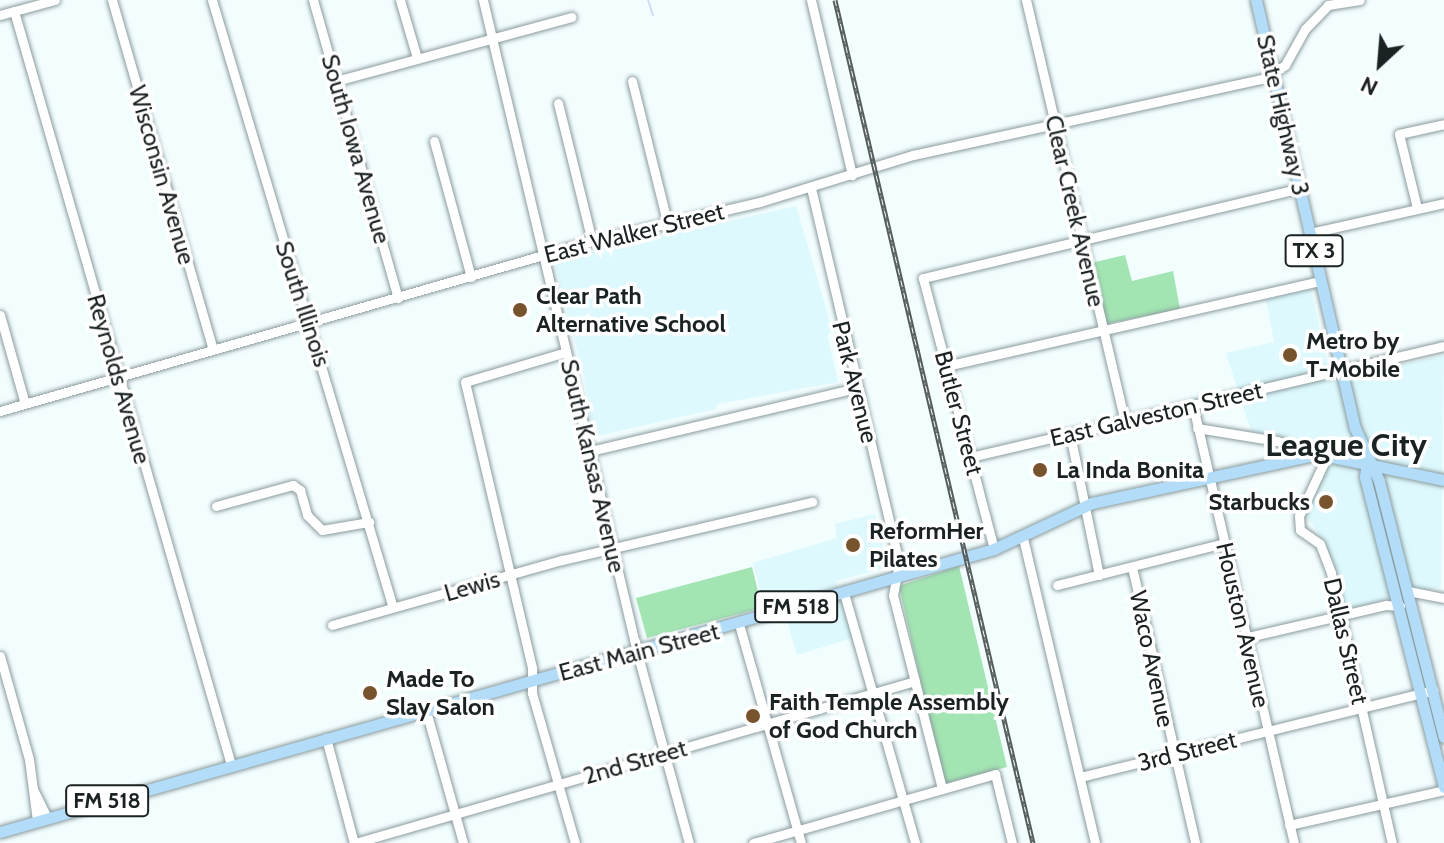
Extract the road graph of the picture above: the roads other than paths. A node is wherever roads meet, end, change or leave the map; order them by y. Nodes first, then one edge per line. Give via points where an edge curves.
1 (55, 0) edge
2 (112, 0) edge
3 (212, 0) edge
4 (313, 0) edge
5 (400, 0) edge
6 (483, 0) edge
7 (811, 0) edge
8 (1026, 0) edge
9 (1256, 0) edge
10 (1360, 0) edge
11 (14, 11) junction
12 (0, 15) edge
13 (571, 17) dead end
14 (492, 36) junction
15 (417, 58) junction
16 (1273, 74) junction
17 (336, 81) junction
18 (632, 81) dead end
19 (558, 103) dead end
20 (1444, 124) edge
21 (1056, 126) junction
22 (434, 141) dead end
23 (852, 175) junction
24 (811, 188) junction
25 (1300, 188) junction
26 (1444, 203) edge
27 (1417, 208) junction
28 (668, 225) junction
29 (1310, 233) junction
30 (1082, 240) junction
31 (592, 241) junction
32 (544, 254) junction
33 (471, 277) junction
34 (1320, 281) junction
35 (398, 298) junction
36 (0, 315) edge
37 (310, 323) junction
38 (1103, 332) junction
39 (1444, 346) edge
40 (213, 350) junction
41 (566, 352) junction
42 (946, 366) junction
43 (1341, 370) junction
44 (119, 377) junction
45 (857, 388) junction
46 (25, 404) junction
47 (1193, 406) junction
48 (0, 411) edge
49 (1125, 422) junction
50 (1197, 428) junction
51 (1070, 434) junction
52 (590, 451) junction
53 (1323, 454) junction
54 (970, 457) junction
55 (1367, 462) junction
56 (1208, 477) junction
57 (1444, 480) edge
58 (812, 502) dead end
59 (216, 506) dead end
60 (1083, 506) junction
61 (369, 522) junction
62 (1023, 538) junction
63 (1224, 543) junction
64 (613, 549) junction
65 (994, 549) junction
66 (1132, 567) junction
67 (509, 575) junction
68 (1099, 575) junction
69 (897, 576) junction
70 (1057, 585) dead end
71 (844, 593) junction
72 (1444, 598) edge
73 (1404, 600) junction
74 (393, 608) junction
75 (1340, 615) junction
76 (739, 624) junction
77 (332, 625) dead end
78 (1248, 637) junction
79 (637, 652) junction
80 (0, 656) edge
81 (532, 681) junction
82 (915, 681) junction
83 (1428, 691) junction
84 (871, 694) junction
85 (1362, 709) junction
86 (426, 711) junction
87 (768, 724) junction
88 (1267, 732) junction
89 (1444, 737) edge
90 (326, 738) junction
91 (664, 754) junction
92 (1173, 755) junction
93 (231, 765) junction
94 (1080, 777) junction
95 (559, 784) junction
96 (942, 788) junction
97 (1444, 788) edge
98 (902, 799) junction
99 (1383, 804) junction
100 (455, 814) junction
101 (42, 820) junction
102 (1289, 825) junction
103 (798, 830) junction
104 (0, 832) edge
105 (355, 843) edge
106 (463, 843) edge
107 (575, 843) edge
108 (689, 843) edge
109 (753, 843) edge
110 (801, 843) edge
111 (915, 843) edge
112 (1012, 843) edge
113 (1095, 843) edge
114 (1195, 843) edge
115 (1294, 843) edge
116 (1392, 843) edge

1 - 11 street
2 - 40 street, Wisconsin Avenue
3 - 37 street, South Illinois
4 - 17 street, South Iowa Avenue
5 - 15 street
6 - 14 street, South Kansas Avenue
7 - 23 street
8 - 21 street, Clear Creek Avenue
9 - 16 main road, State Highway 3 / TX 3
10 - 16 street via 1328,5 1295,54
11 - 12 street
11 - 44 street, Reynolds Avenue
13 - 14 street
14 - 15 street
14 - 32 street, South Kansas Avenue
15 - 17 street
16 - 21 street, East Walker Street
16 - 25 main road, State Highway 3 / TX 3
17 - 35 street, South Iowa Avenue
18 - 28 street
19 - 31 street
20 - 27 street via 1399,134
21 - 23 street, East Walker Street via 913,155
21 - 30 street, Clear Creek Avenue
22 - 33 street
23 - 24 street, East Walker Street
24 - 28 street, East Walker Street
24 - 45 street, Park Avenue
25 - 29 main road, State Highway 3 / TX 3
25 - 30 street
26 - 27 street
27 - 29 street
28 - 31 street, East Walker Street
29 - 34 main road, State Highway 3 / TX 3
30 - 38 street, Clear Creek Avenue
30 - 42 street, Butler Street via 923,278
31 - 32 street, East Walker Street
32 - 33 street, East Walker Street
32 - 41 street, South Kansas Avenue
33 - 35 street, East Walker Street
34 - 38 street
34 - 43 main road, State Highway 3 / TX 3
35 - 37 street, East Walker Street
36 - 46 street
37 - 40 street, East Walker Street
37 - 61 street, South Illinois
38 - 42 street
38 - 49 street, Clear Creek Avenue
39 - 43 street, East Galveston Street
40 - 44 street, East Walker Street
41 - 52 street, South Kansas Avenue
41 - 67 street via 465,382
42 - 54 street, Butler Street
43 - 47 street, East Galveston Street
43 - 55 main road, State Highway 3 / TX 3
44 - 46 street, East Walker Street
44 - 93 street, Reynolds Avenue
45 - 52 street
45 - 69 street, Park Avenue via 899,564
46 - 48 street, East Walker Street
47 - 49 street, East Galveston Street
47 - 50 street, Houston Avenue
49 - 51 street, East Galveston Street
50 - 53 street
50 - 56 street, Houston Avenue
51 - 54 street, East Galveston Street
51 - 60 street
52 - 64 street, South Kansas Avenue
53 - 55 main road, East Main Street / FM 518
53 - 56 main road, East Main Street / FM 518
53 - 75 street, Dallas Street via 1299,516 1300,530 1325,554
54 - 65 street, Butler Street
55 - 57 main road, FM 518
55 - 73 main road, State Highway 3 / TX 3 via 1365,477
56 - 60 main road, East Main Street / FM 518
56 - 63 street, Houston Avenue
58 - 64 street, Lewis
59 - 61 street via 293,485 322,530
60 - 62 main road, East Main Street / FM 518
60 - 68 street
61 - 74 street, South Illinois
62 - 65 main road, East Main Street / FM 518
62 - 94 street
63 - 66 street
63 - 78 street, Houston Avenue
64 - 67 street, Lewis
64 - 79 street, South Kansas Avenue
65 - 69 main road, East Main Street / FM 518
66 - 68 street
66 - 92 street, Waco Avenue
67 - 74 street, Lewis
67 - 81 street
68 - 70 street
69 - 71 main road, East Main Street / FM 518
69 - 82 street, Park Avenue via 893,595
71 - 76 main road, East Main Street / FM 518
71 - 84 street
72 - 73 street
73 - 75 street
73 - 83 main road, State Highway 3 / TX 3
74 - 77 street, Lewis
75 - 78 street
75 - 85 street, Dallas Street
76 - 79 main road, East Main Street / FM 518
76 - 87 street
78 - 88 street, Houston Avenue
79 - 81 main road, East Main Street / FM 518
79 - 91 street, South Kansas Avenue
80 - 101 street
81 - 86 main road, East Main Street / FM 518
81 - 95 street
82 - 84 street, 2nd Street
82 - 96 street, Park Avenue
83 - 85 street, 3rd Street
83 - 89 main road, State Highway 3 / TX 3
83 - 97 main road, State Highway 3 / TX 3
84 - 87 street, 2nd Street
84 - 98 street
85 - 88 street, 3rd Street
85 - 99 street, Dallas Street
86 - 90 main road, East Main Street / FM 518
86 - 100 street
87 - 91 street, 2nd Street
87 - 103 street
88 - 92 street, 3rd Street
88 - 102 street, Houston Avenue
90 - 93 main road, East Main Street / FM 518
90 - 105 street
91 - 95 street, 2nd Street
91 - 108 street, South Kansas Avenue
92 - 94 street, 3rd Street
92 - 114 street, Waco Avenue
93 - 101 main road, East Main Street / FM 518
94 - 113 street
95 - 100 street, 2nd Street
95 - 107 street
96 - 98 street
96 - 112 street via 995,774
97 - 99 street
98 - 103 street
98 - 111 street
99 - 102 street
99 - 116 street, Dallas Street
100 - 105 street, 2nd Street
100 - 106 street
101 - 104 main road, East Main Street / FM 518
102 - 115 street, Houston Avenue
103 - 109 street
103 - 110 street

